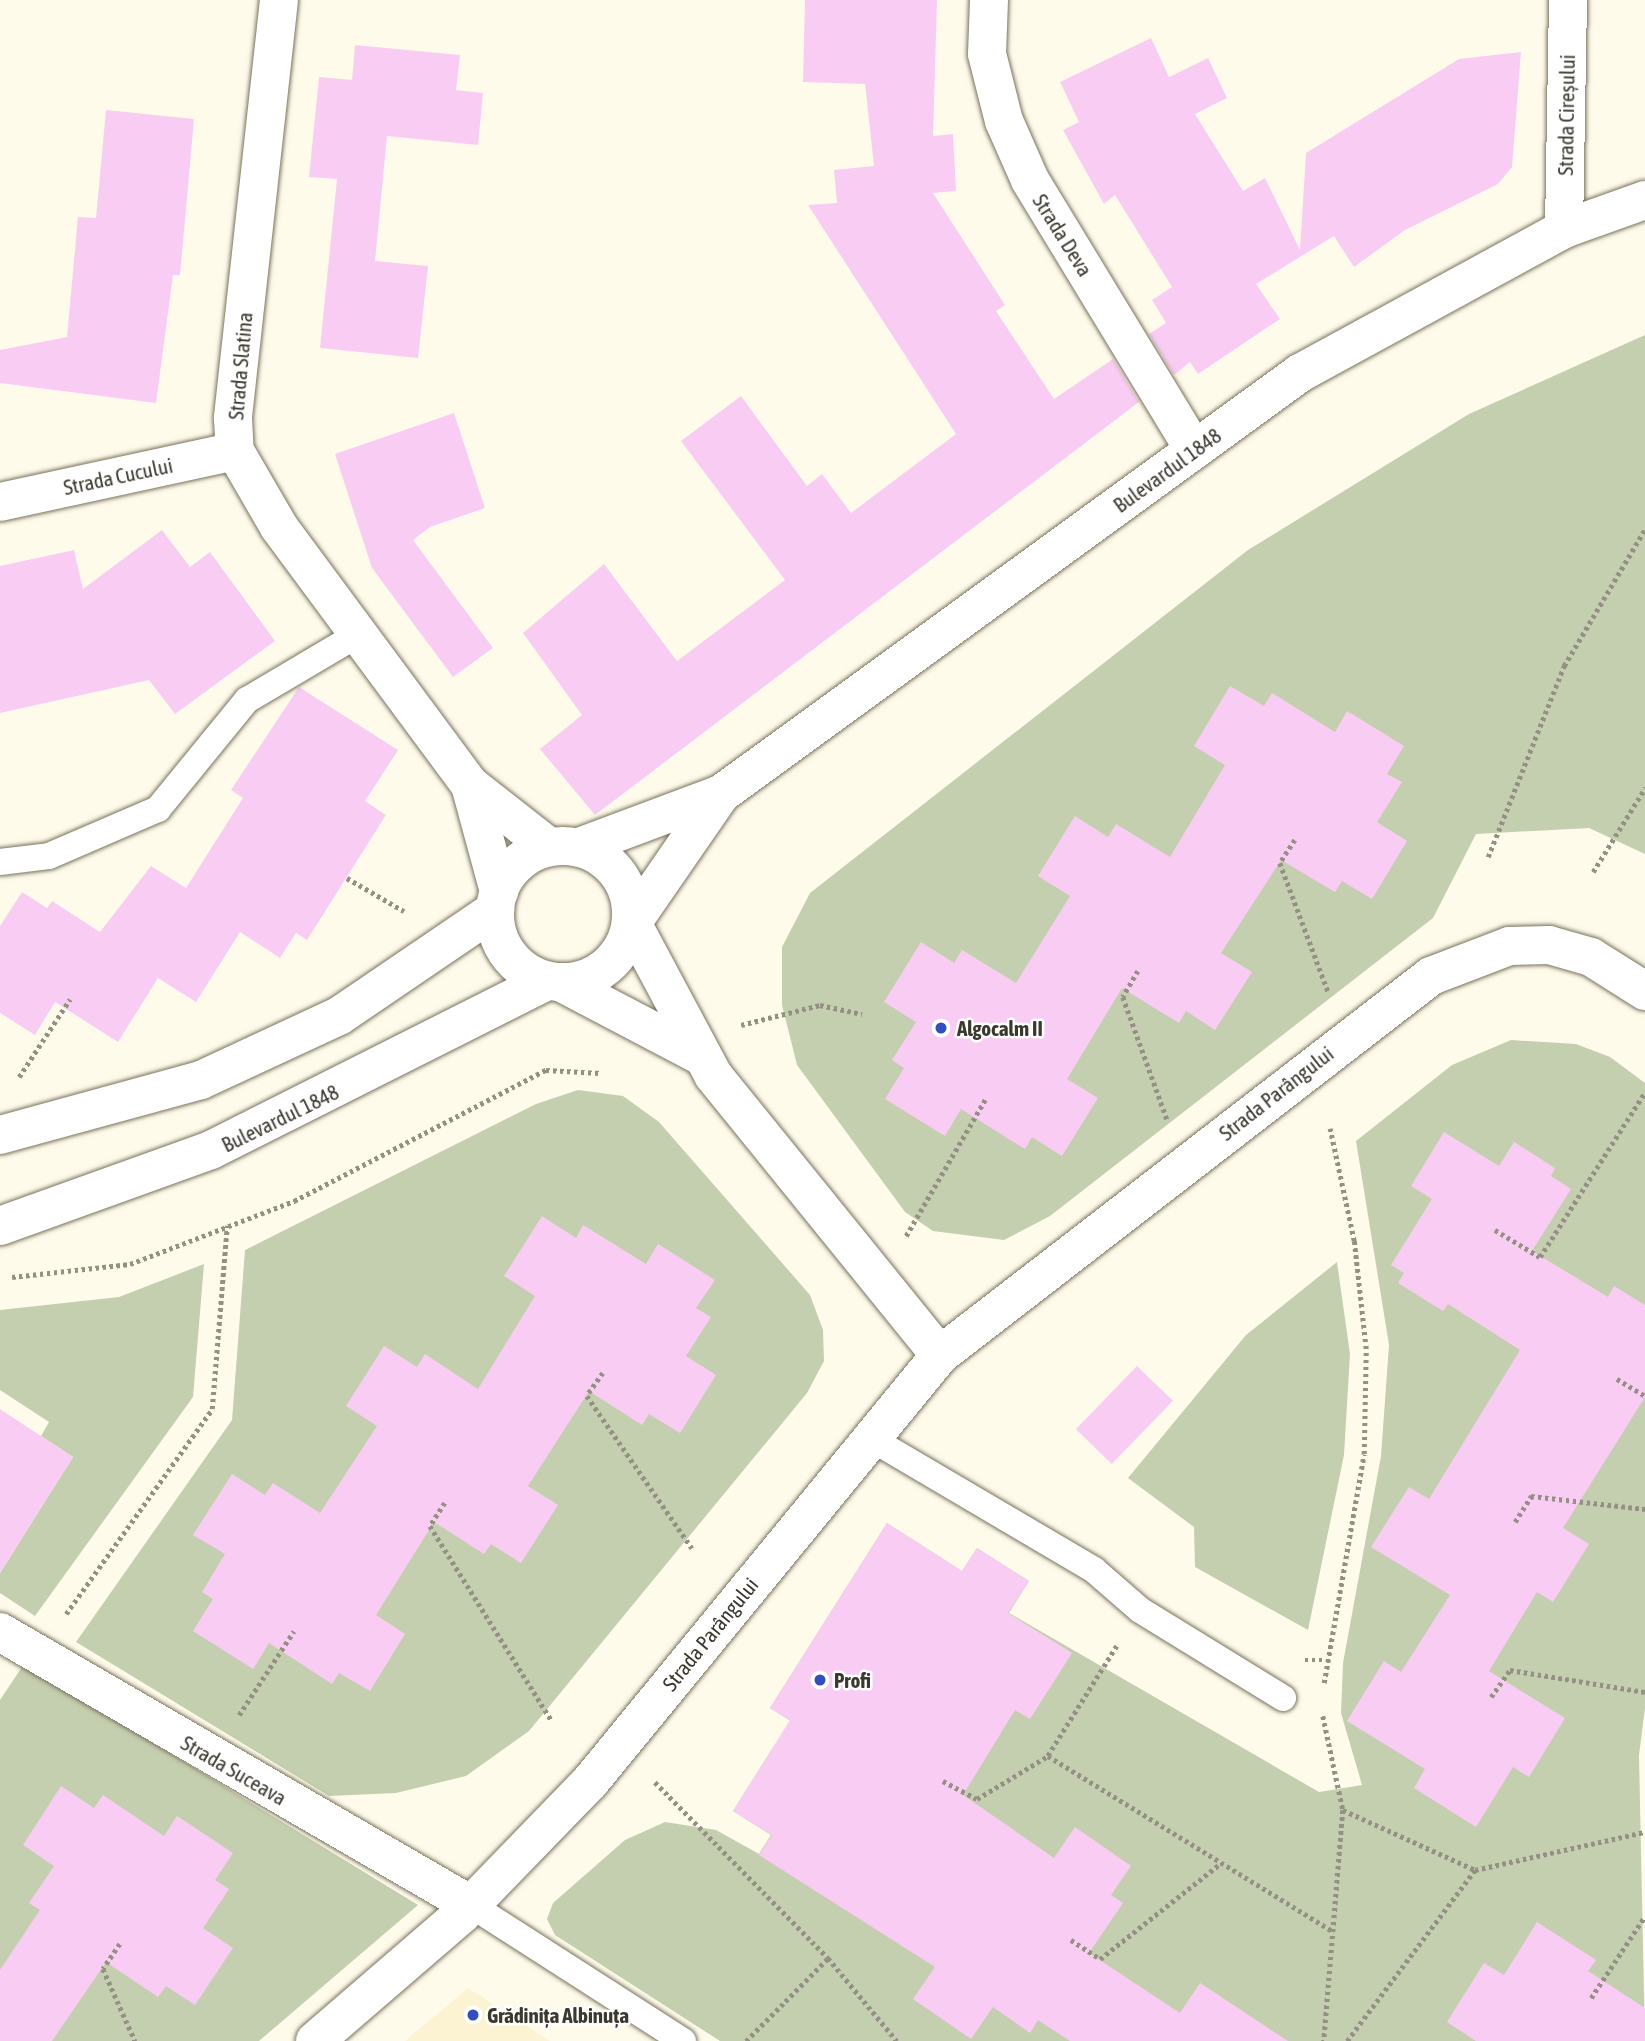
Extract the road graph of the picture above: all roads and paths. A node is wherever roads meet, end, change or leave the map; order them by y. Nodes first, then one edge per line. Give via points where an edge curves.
1 (279, 0) edge
2 (989, 0) edge
3 (1568, 0) edge
4 (1645, 200) edge
5 (1564, 229) junction
6 (1194, 450) junction
7 (235, 451) junction
8 (0, 502) edge
9 (1645, 529) edge
10 (357, 635) junction
11 (470, 785) junction
12 (1645, 788) edge
13 (721, 794) junction
14 (1295, 840) dead end
15 (564, 847) junction
16 (1488, 858) dead end
17 (0, 862) edge
18 (1593, 872) dead end
19 (347, 878) dead end
20 (497, 901) junction
21 (417, 919) dead end
22 (632, 923) junction
23 (1138, 971) dead end
24 (554, 982) junction
25 (1645, 991) edge
26 (70, 999) dead end
27 (1333, 1004) dead end
28 (862, 1014) dead end
29 (714, 1042) junction
30 (600, 1073) dead end
31 (10, 1090) dead end
32 (1645, 1092) edge
33 (986, 1098) dead end
34 (1171, 1129) dead end
35 (1330, 1129) dead end
36 (0, 1135) edge
37 (0, 1226) edge
38 (227, 1226) junction
39 (1495, 1230) dead end
40 (901, 1245) dead end
41 (0, 1278) edge
42 (940, 1355) junction
43 (603, 1373) dead end
44 (1618, 1379) dead end
45 (1645, 1396) edge
46 (870, 1438) junction
47 (445, 1503) dead end
48 (1645, 1509) edge
49 (1515, 1522) dead end
50 (692, 1548) dead end
51 (294, 1631) dead end
52 (0, 1632) edge
53 (1125, 1634) dead end
54 (40, 1652) junction
55 (1645, 1692) edge
56 (1324, 1697) dead end
57 (1491, 1697) dead end
58 (1283, 1698) dead end
59 (1323, 1709) dead end
60 (552, 1721) dead end
61 (1048, 1756) junction
62 (211, 1758) junction
63 (652, 1779) dead end
64 (943, 1781) dead end
65 (1343, 1810) junction
66 (1645, 1832) edge
67 (1221, 1863) junction
68 (1475, 1870) junction
69 (471, 1905) junction
70 (1645, 1916) edge
71 (1334, 1932) junction
72 (1070, 1940) dead end
73 (120, 1944) dead end
74 (828, 1958) junction
75 (1591, 1998) dead end
76 (135, 2041) edge
77 (315, 2041) edge
78 (683, 2041) edge
79 (746, 2041) edge
80 (897, 2041) edge
81 (1324, 2041) edge
82 (1347, 2041) edge

1 - 7 street, Strada Slatina via 233,418
2 - 6 street, Strada Deva via 987,54 1004,121 1030,180
3 - 5 street, Strada Cireșului
4 - 5 street, Bulevardul 1848
5 - 6 street, Bulevardul 1848 via 1300,373
6 - 13 street, Bulevardul 1848
7 - 8 street, Strada Cucului
7 - 10 street, Strada Slatina via 279,527
9 - 16 path via 1564,666
10 - 11 street, Strada Slatina
10 - 17 lane via 247,700 158,809 49,856
11 - 15 street, Strada Slatina
11 - 20 street, Strada Slatina
12 - 18 path
13 - 15 street, Bulevardul 1848
13 - 22 street, Bulevardul 1848
14 - 27 path via 1280,863
15 - 20 street, Bulevardul 1848 via 527,856
15 - 22 street via 614,867 625,884
19 - 21 path
20 - 24 street via 508,955
20 - 36 street, Bulevardul 1848 via 339,1016 201,1080
22 - 24 street, Bulevardul 1848 via 613,961 597,975
22 - 29 street
23 - 34 path via 1123,997
24 - 29 street
24 - 37 street, Bulevardul 1848 via 211,1150
25 - 42 street, Strada Parângului via 1591,957 1549,945 1509,946 1431,976
26 - 31 path
28 - 29 path via 820,1005
29 - 42 street
30 - 38 path via 546,1070 294,1201
32 - 39 path via 1540,1257
33 - 40 path
35 - 56 path via 1354,1241 1366,1349 1364,1454
38 - 41 path via 130,1264
38 - 54 path via 212,1409
42 - 46 street, Strada Parângului
43 - 50 path via 587,1396
44 - 45 path
46 - 58 lane via 1094,1570 1140,1610
46 - 69 street, Strada Parângului via 590,1782
47 - 60 path via 430,1526
48 - 49 path via 1531,1496
51 - 62 path
52 - 54 street, Strada Suceava
53 - 61 path
54 - 62 street, Strada Suceava
55 - 57 path via 1510,1671
59 - 65 path
61 - 64 path via 977,1799
61 - 67 path
62 - 69 street, Strada Suceava
63 - 74 path
65 - 68 path
65 - 71 path
66 - 68 path
67 - 71 path
67 - 72 path via 1100,1959
68 - 82 path
69 - 77 street, Strada Parângului
69 - 78 lane
70 - 75 path
71 - 81 path
73 - 76 path via 103,1969
74 - 79 path
74 - 80 path

